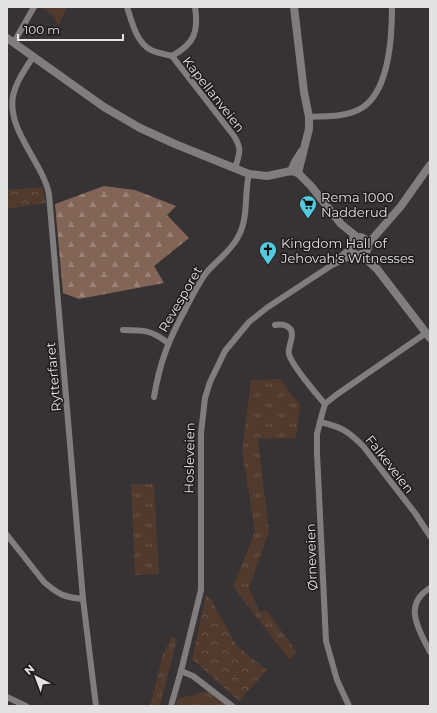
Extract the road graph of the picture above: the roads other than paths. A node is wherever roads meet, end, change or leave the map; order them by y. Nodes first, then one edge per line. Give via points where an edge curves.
1 (34, 7) edge
2 (127, 7) edge
3 (195, 7) edge
4 (294, 7) edge
5 (392, 7) edge
6 (11, 40) edge
7 (172, 56) junction
8 (33, 57) junction
9 (309, 117) junction
10 (430, 165) edge
11 (235, 168) junction
12 (295, 172) junction
13 (249, 174) junction
14 (384, 225) junction
15 (355, 241) junction
16 (368, 246) junction
17 (359, 254) junction
18 (332, 264) junction
19 (376, 268) junction
20 (275, 325) dead end
21 (123, 330) dead end
22 (428, 336) edge
23 (168, 343) junction
24 (154, 397) dead end
25 (325, 404) junction
26 (320, 422) junction
27 (7, 535) edge
28 (430, 536) edge
29 (430, 588) edge
30 (83, 599) junction
31 (430, 652) edge
32 (181, 671) junction
33 (7, 697) edge
34 (26, 706) edge
35 (96, 706) edge
36 (171, 706) edge
37 (232, 706) edge
38 (349, 706) edge

1 - 6 street
2 - 7 street via 139,40 151,50
3 - 7 street via 197,28 187,46
4 - 9 street
5 - 9 street via 388,56 382,81 371,101 357,111
6 - 8 street
7 - 11 street, Kapellanveien via 239,144
8 - 11 street via 119,117 175,144
8 - 30 street, Rytterfaret via 16,85 13,108 17,125 47,182 49,194
9 - 12 street via 309,130 304,149 295,162
10 - 14 street, Hosleveien via 406,200
11 - 13 street
12 - 13 street via 267,176
12 - 15 street via 311,186
13 - 23 street, Revesporet via 246,209 238,238 199,283
14 - 15 street, Hosleveien
14 - 16 street, Hosleveien
15 - 16 street via 364,238
15 - 17 street via 351,251
15 - 18 street, Hosleveien
16 - 17 street via 366,251
16 - 19 street
17 - 18 street, Hosleveien
17 - 19 street
18 - 32 street, Hosleveien via 249,322 225,351 210,382 200,433 201,590
19 - 22 street
20 - 25 street via 288,326 292,332 289,355
21 - 23 street via 146,330
22 - 25 street
23 - 24 street, Revesporet
25 - 26 street, Ørneveien
26 - 28 street, Falkeveien via 339,427 354,436
26 - 38 street, Ørneveien via 317,453 326,641 337,680
27 - 30 street via 54,591 68,597
29 - 31 street via 416,602 415,610 415,620
30 - 35 street, Rytterfaret
32 - 36 street, Hosleveien
32 - 37 street via 193,676
33 - 34 street

